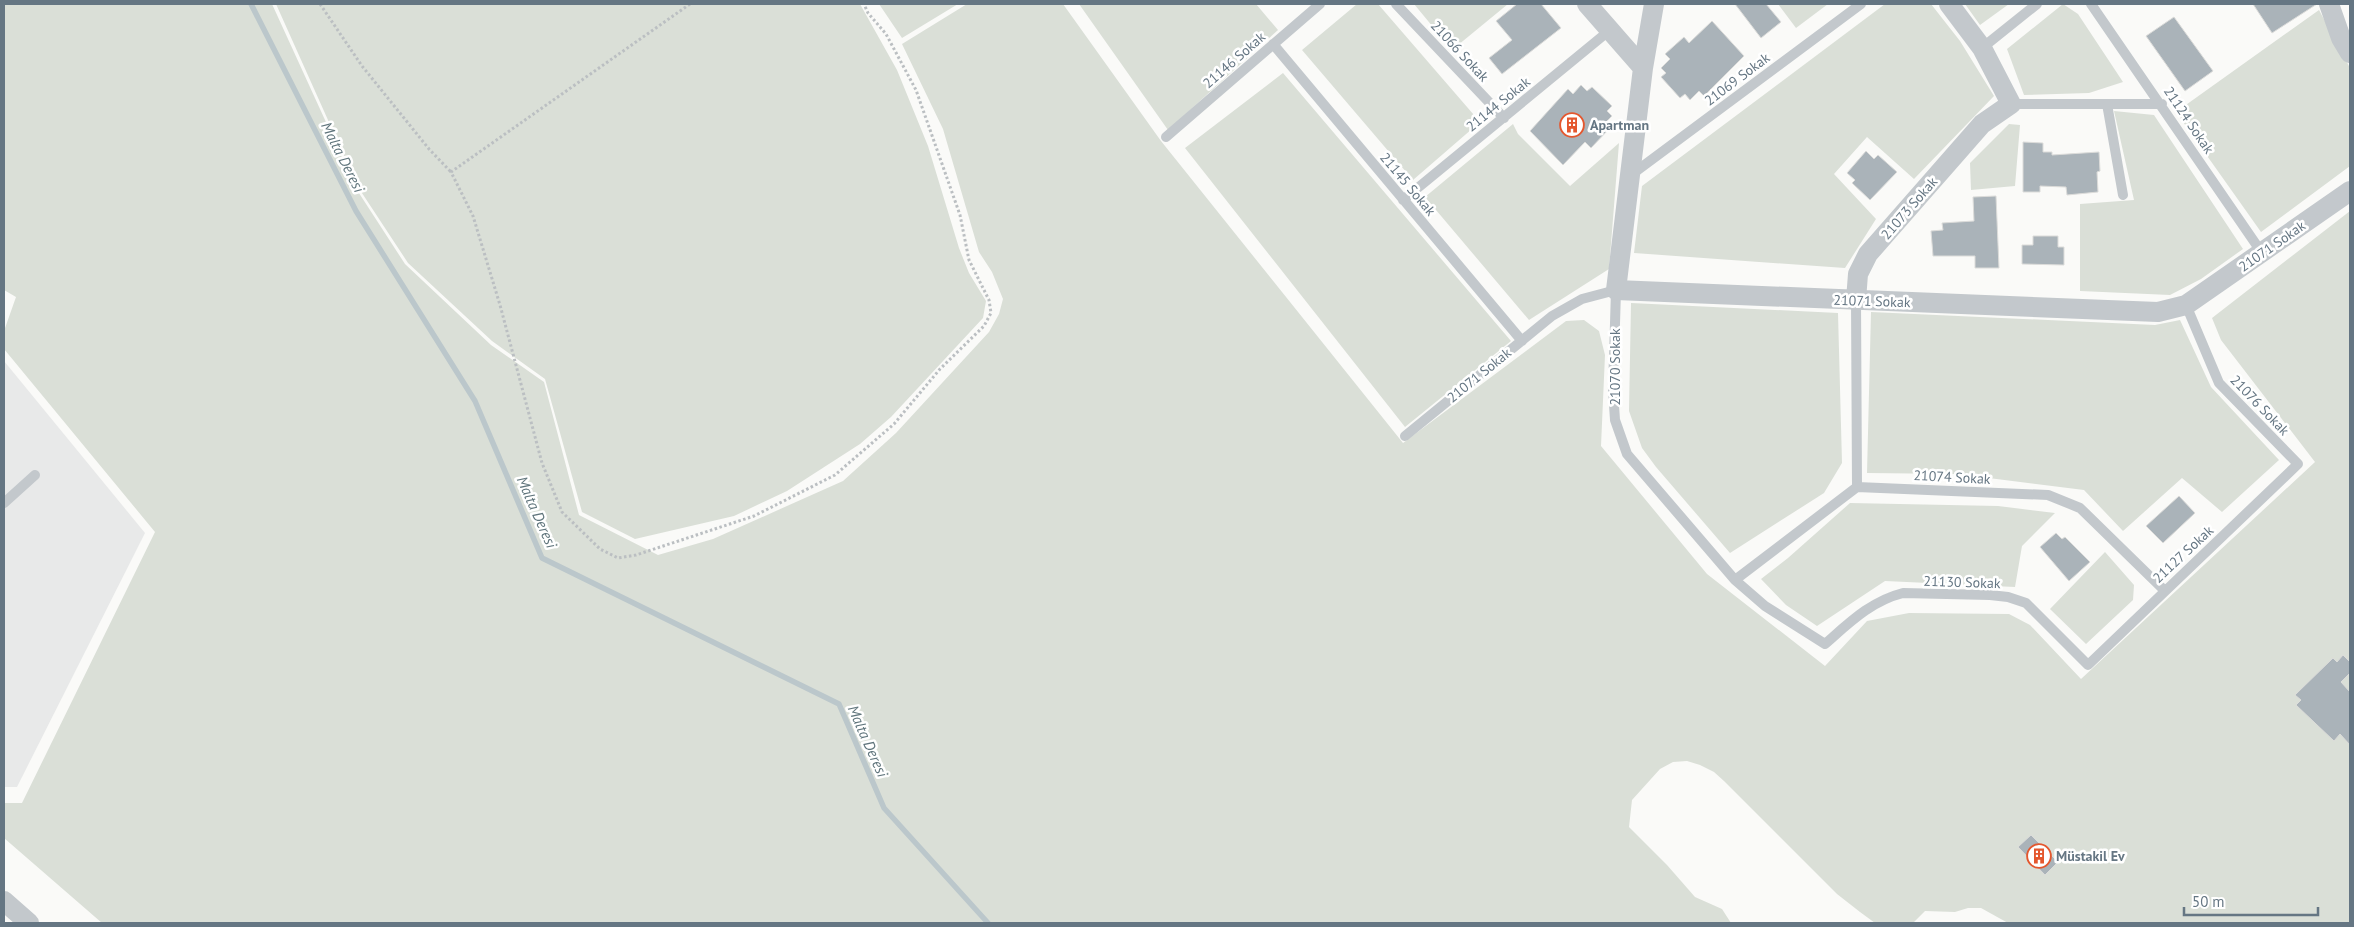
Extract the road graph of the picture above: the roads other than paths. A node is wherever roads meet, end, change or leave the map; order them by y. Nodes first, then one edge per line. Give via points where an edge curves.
1 (1320, 4) edge
2 (1396, 4) edge
3 (1588, 4) edge
4 (1654, 4) edge
5 (1861, 4) edge
6 (1949, 4) edge
7 (2037, 4) edge
8 (2091, 4) edge
9 (2329, 4) edge
10 (1610, 30) junction
11 (1273, 44) junction
12 (1982, 48) junction
13 (2350, 53) edge
14 (1643, 68) junction
15 (2011, 104) junction
16 (2107, 104) junction
17 (2162, 104) junction
18 (1504, 118) junction
19 (1166, 137) dead end
20 (1630, 176) junction
21 (2350, 191) edge
22 (2123, 195) dead end
23 (1403, 200) junction
24 (2262, 253) junction
25 (1616, 290) junction
26 (1856, 300) junction
27 (2186, 304) junction
28 (1522, 340) junction
29 (1405, 436) dead end
30 (2298, 464) joint
31 (35, 475) dead end
32 (1857, 487) junction
33 (4, 503) edge
34 (1735, 580) junction
35 (2164, 590) junction
36 (1825, 644) joint
37 (2088, 665) joint
38 (4, 901) edge
39 (29, 923) edge

1 - 11 lane, 21146 Sokak
2 - 18 lane, 21066 Sokak
3 - 10 street
4 - 14 street, 21070 Sokak
5 - 20 lane, 21069 Sokak
6 - 12 street
7 - 12 lane
8 - 17 lane, 21124 Sokak
9 - 13 street
10 - 14 street
10 - 18 lane, 21144 Sokak
11 - 19 lane, 21146 Sokak
11 - 23 lane, 21145 Sokak
12 - 15 street
14 - 20 street, 21070 Sokak
15 - 16 lane
15 - 26 street, 21073 Sokak via 1982,124 1868,254 1858,274
16 - 17 lane
16 - 22 lane
17 - 24 lane, 21124 Sokak
18 - 23 lane, 21144 Sokak
20 - 25 street, 21070 Sokak
21 - 24 street, 21071 Sokak
23 - 28 lane, 21145 Sokak
24 - 27 street, 21071 Sokak
25 - 26 street, 21071 Sokak
25 - 28 lane, 21071 Sokak via 1582,300 1552,316
25 - 34 lane, 21070 Sokak via 1615,420 1627,454
26 - 27 street, 21071 Sokak via 2133,312 2158,312
26 - 32 lane, 21073 Sokak
27 - 30 lane, 21076 Sokak via 2219,383
28 - 29 lane, 21071 Sokak
30 - 35 lane, 21127 Sokak
31 - 33 lane
32 - 34 lane
32 - 35 lane, 21074 Sokak via 2048,495 2064,500 2080,508
34 - 36 lane, 21070 Sokak via 1765,606
35 - 37 lane, 21127 Sokak
36 - 37 lane, 21130 Sokak via 1860,613 1889,597 1903,594 1990,595 2026,603
38 - 39 street

